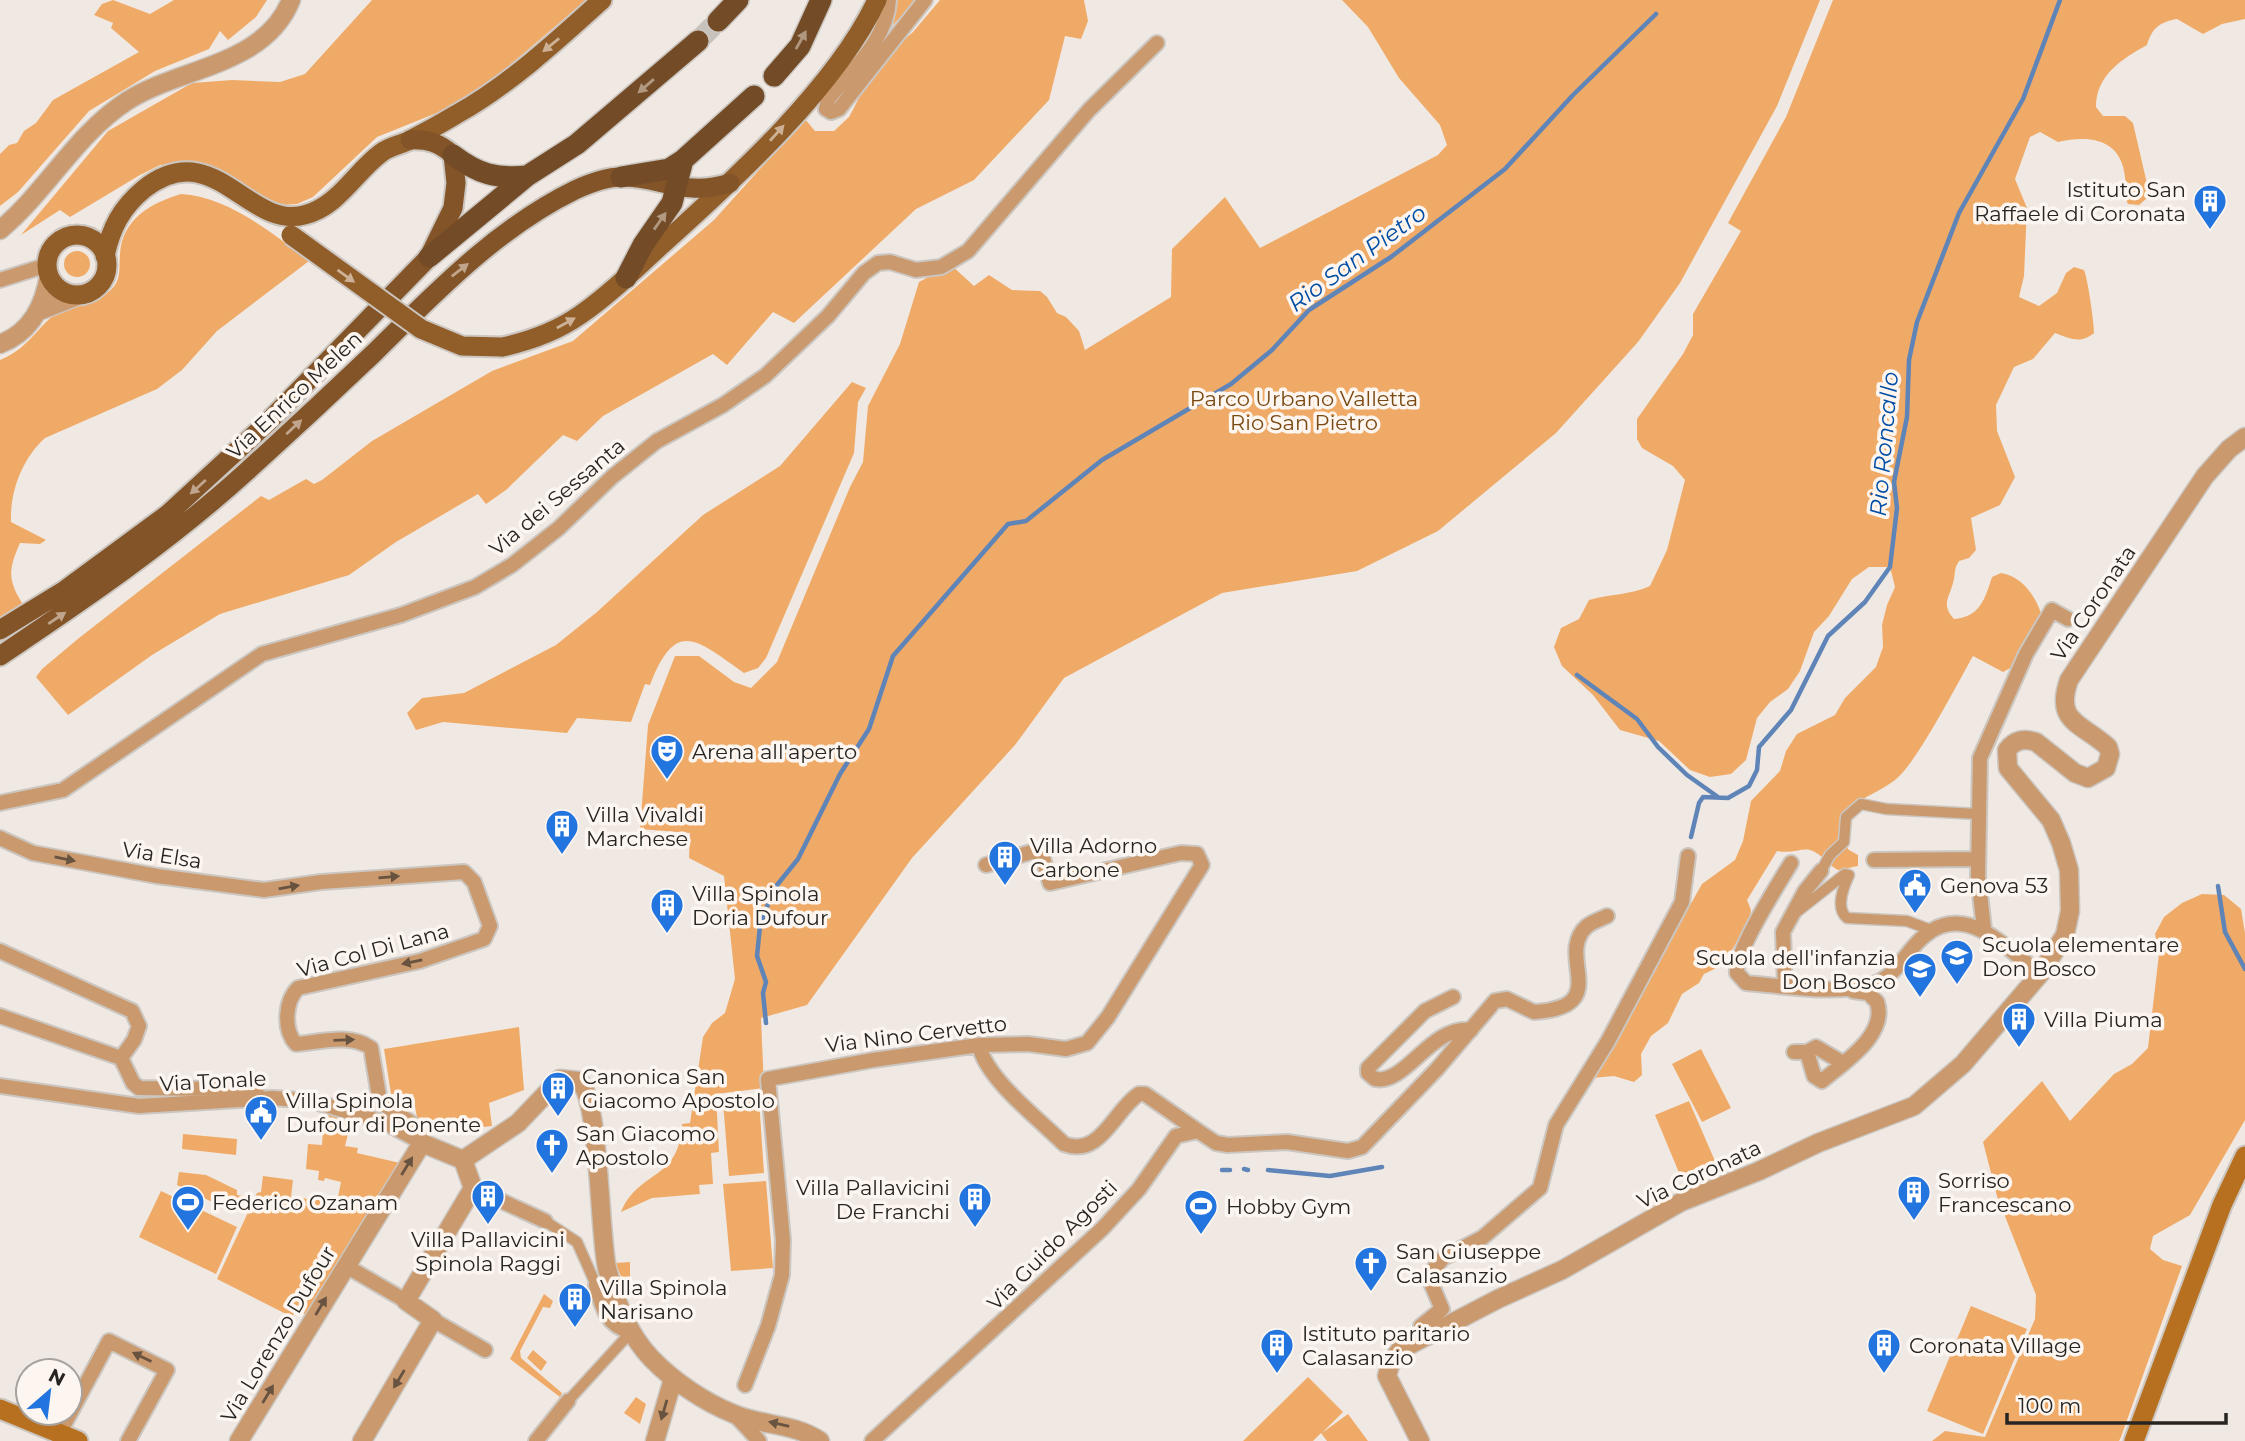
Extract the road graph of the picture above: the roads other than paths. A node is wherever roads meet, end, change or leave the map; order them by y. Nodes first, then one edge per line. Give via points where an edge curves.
1 (291, 0) edge
2 (602, 0) edge
3 (738, 0) edge
4 (821, 0) edge
5 (877, 0) edge
6 (889, 0) edge
7 (925, 0) edge
8 (718, 21) tunnel mouth
9 (698, 41) tunnel mouth
10 (1157, 44) dead end
11 (774, 76) dead end
12 (754, 96) dead end
13 (410, 140) junction
14 (453, 155) junction
15 (683, 160) junction
16 (527, 176) junction
17 (621, 177) junction
18 (730, 183) junction
19 (677, 188) junction
20 (267, 211) junction
21 (116, 219) junction
22 (0, 230) edge
23 (85, 237) junction
24 (106, 256) junction
25 (429, 257) junction
26 (48, 270) junction
27 (626, 278) junction
28 (0, 280) edge
29 (80, 295) junction
30 (39, 311) junction
31 (0, 344) edge
32 (2245, 437) edge
33 (2068, 620) dead end
34 (0, 630) edge
35 (0, 656) edge
36 (0, 803) edge
37 (1978, 814) junction
38 (0, 838) edge
39 (1688, 856) dead end
40 (1977, 859) junction
41 (1874, 860) dead end
42 (1791, 863) dead end
43 (986, 865) dead end
44 (1821, 871) joint
45 (321, 882) joint
46 (1792, 915) junction
47 (1607, 916) dead end
48 (1984, 929) junction
49 (1931, 930) junction
50 (0, 951) edge
51 (2040, 974) junction
52 (1785, 985) junction
53 (1834, 988) junction
54 (1453, 997) dead end
55 (0, 1016) edge
56 (1471, 1030) junction
57 (979, 1045) junction
58 (121, 1058) junction
59 (1843, 1063) junction
60 (0, 1086) edge
61 (273, 1098) junction
62 (1198, 1131) junction
63 (418, 1140) junction
64 (2245, 1156) edge
65 (463, 1160) junction
66 (473, 1188) junction
67 (545, 1221) joint
68 (346, 1265) junction
69 (596, 1285) joint
70 (406, 1301) junction
71 (433, 1320) junction
72 (631, 1332) junction
73 (1422, 1338) junction
74 (485, 1350) dead end
75 (673, 1380) junction
76 (745, 1385) dead end
77 (568, 1401) joint
78 (0, 1409) edge
79 (735, 1415) junction
80 (69, 1437) edge
81 (752, 1438) edge
82 (128, 1441) edge
83 (239, 1441) edge
84 (362, 1441) edge
85 (536, 1441) edge
86 (655, 1441) edge
87 (820, 1441) edge
88 (872, 1441) edge
89 (1420, 1441) edge
90 (2134, 1441) edge

1 - 22 street via 282,18 249,49 146,90 105,117
2 -> 13 main road via 487,94
3 - 8 highway
11 -> 4 highway via 800,46
18 -> 5 main road via 830,72 854,42
6 - 7 street via 885,26 828,99 826,110 839,109
9 -> 16 highway via 578,144
10 - 36 street, Via dei Sessanta via 1089,110 968,251 942,267 916,270 878,263 765,376 657,441 512,565 475,587 401,615 262,654 63,790
12 - 15 highway
13 - 14 highway via 434,142
13 - 20 main road via 381,153 316,211 291,217
14 - 16 highway via 485,175
14 - 25 highway, Via Enrico Melen via 453,208
15 - 17 highway via 650,174
15 - 19 highway
16 - 25 highway
17 - 19 highway
35 -> 17 highway, Via Enrico Melen via 184,525 449,279 503,236 575,190
18 - 19 highway
18 - 27 main road
27 -> 19 highway
20 - 21 main road via 220,181 184,173 150,185
20 -> 27 main road, bridge via 291,235 421,329 462,346 502,347 557,328 603,299
21 - 23 main road
21 - 24 main road
23 - 24 main road via 98,243
23 - 26 main road via 61,240 54,247
24 - 29 main road via 104,280
25 -> 34 highway, Via Enrico Melen via 268,422 168,514 65,590
26 - 28 street via 13,273
26 - 29 main road via 61,290
26 - 30 street
29 - 30 street
30 - 31 street via 27,326
32 - 51 street, Via Coronata via 2205,476 2069,680 2065,710 2108,747 2106,768 2088,778 2028,740 2015,741 2007,750 2008,768 2051,820 2069,870 2070,911 2065,935
33 - 37 street via 2052,610 2026,654 1980,758
37 - 40 street
37 - 44 street via 1861,804 1846,817 1844,842
38 -> 45 street, Via Elsa via 33,853 157,876 264,890
39 - 73 street via 1682,902 1608,1041 1556,1125 1543,1184 1482,1238 1433,1267 1428,1276 1442,1309 1421,1326
40 - 41 street
40 - 48 street
42 - 52 street via 1736,967 1746,983
43 - 57 street, Via Nino Cervetto via 1035,851 1043,858 1050,883 1181,853 1197,854 1202,865 1108,1017 1087,1043 1066,1049
44 - 46 street
45 -> 63 street, Via Col Di Lana via 464,872 474,882 491,926 484,939 467,946 298,988 290,996 289,1035 296,1044 348,1039 371,1048 380,1102 410,1122
46 - 49 street via 1846,874 1840,905 1847,918 1907,921
46 - 52 street via 1783,932
47 - 56 street via 1587,926 1579,941 1575,958 1581,979 1572,1001 1534,1012 1501,998
48 - 49 street via 1961,922
48 - 51 street
49 - 53 street via 1891,975 1871,985
50 - 58 street via 132,1011 139,1026
51 - 73 street, Via Coronata via 1963,1064 1914,1106 1681,1202 1562,1270
52 - 53 street
53 - 59 street via 1875,997 1880,1013 1868,1039
54 - 56 street via 1425,1011 1368,1073 1384,1079 1447,1032
55 - 58 street
56 - 62 street via 1362,1147 1348,1151 1287,1142 1228,1145
57 - 62 street via 982,1060 993,1073 1064,1144 1079,1147 1094,1142 1139,1094
57 - 76 street, Via Nino Cervetto via 768,1079 782,1275
58 - 61 street via 139,1088 216,1089
59 - 59 street via 1818,1080 1801,1052 1815,1047
60 - 61 street, Via Tonale via 139,1106
61 - 63 street, Via Tonale via 312,1101 386,1123
62 - 88 street, Via Guido Agosti via 1171,1140 1139,1189 1102,1229
63 - 65 street
68 -> 63 street, Via Lorenzo Dufour
64 - 90 main road via 2222,1205
65 - 66 street
65 - 72 street via 518,1123 560,1080 573,1078 585,1086 607,1268
66 - 67 street
66 - 70 street
67 - 69 street via 577,1242
68 - 70 street
83 -> 68 street, Via Lorenzo Dufour
69 - 72 street via 607,1319
70 - 71 street
71 - 74 street
71 -> 84 street
72 - 75 street
72 - 77 street
73 - 89 street, Via Coronata via 1400,1350 1387,1376
75 - 79 street
75 -> 86 street
77 - 85 street
78 - 80 main road
79 - 81 street
87 -> 79 street via 795,1428
82 -> 80 street via 167,1370 109,1341

